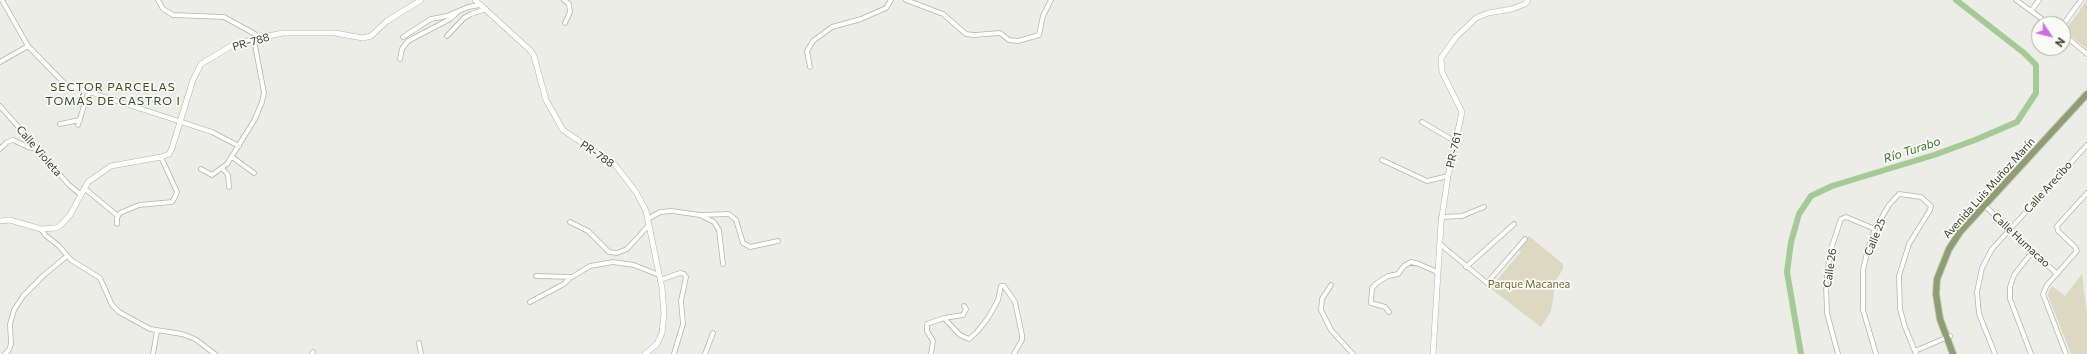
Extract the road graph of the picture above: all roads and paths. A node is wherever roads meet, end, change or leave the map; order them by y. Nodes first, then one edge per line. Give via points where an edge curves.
1 (2, 0) edge
2 (158, 0) edge
3 (422, 0) edge
4 (475, 0) edge
5 (564, 0) edge
6 (891, 0) edge
7 (906, 0) edge
8 (1051, 0) edge
9 (1528, 0) edge
10 (2016, 0) edge
11 (2039, 0) edge
12 (2081, 0) edge
13 (480, 5) junction
14 (486, 10) junction
15 (458, 11) junction
16 (2031, 11) junction
17 (2038, 16) edge
18 (2069, 16) edge
19 (565, 23) dead end
20 (448, 36) dead end
21 (403, 37) dead end
22 (256, 39) junction
23 (2071, 41) edge
24 (28, 46) junction
25 (2087, 54) edge
26 (400, 59) dead end
27 (0, 62) edge
28 (810, 67) dead end
29 (88, 93) junction
30 (2087, 94) edge
31 (2087, 100) edge
32 (0, 106) edge
33 (80, 120) junction
34 (181, 122) junction
35 (1422, 122) dead end
36 (60, 124) dead end
37 (78, 125) dead end
38 (1456, 142) junction
39 (2087, 145) edge
40 (239, 146) junction
41 (0, 149) edge
42 (37, 149) junction
43 (161, 157) junction
44 (232, 157) junction
45 (1382, 160) dead end
46 (222, 168) junction
47 (200, 169) dead end
48 (254, 173) dead end
49 (1448, 176) junction
50 (229, 187) dead end
51 (84, 188) junction
52 (2087, 193) edge
53 (80, 194) junction
54 (1484, 207) dead end
55 (1986, 207) junction
56 (700, 215) junction
57 (118, 216) junction
58 (1441, 217) junction
59 (648, 219) junction
60 (0, 221) edge
61 (570, 222) dead end
62 (117, 224) dead end
63 (1514, 224) dead end
64 (648, 226) junction
65 (41, 229) junction
66 (1875, 229) junction
67 (2010, 230) junction
68 (1525, 239) dead end
69 (778, 241) dead end
70 (1440, 244) junction
71 (2033, 251) junction
72 (67, 256) junction
73 (723, 264) dead end
74 (1466, 267) junction
75 (1437, 272) junction
76 (2057, 274) junction
77 (536, 276) dead end
78 (572, 277) junction
79 (660, 277) junction
80 (1332, 285) dead end
81 (530, 302) dead end
82 (964, 306) dead end
83 (1389, 312) dead end
84 (944, 318) junction
85 (157, 332) junction
86 (713, 333) dead end
87 (1948, 337) junction
88 (419, 343) dead end
89 (1915, 352) edge
90 (4, 354) edge
91 (153, 354) edge
92 (215, 354) edge
93 (421, 354) edge
94 (645, 354) edge
95 (674, 354) edge
96 (705, 354) edge
97 (930, 354) edge
98 (1014, 354) edge
99 (1353, 354) edge
100 (1433, 354) edge
101 (1838, 354) edge
102 (1876, 354) edge
103 (1953, 354) edge
104 (1957, 354) edge
105 (1995, 354) edge
106 (2031, 354) edge
107 (2066, 354) edge

1 - 24 street
2 - 22 street via 163,9 173,15 224,17 255,34
3 - 22 street, PR-788 / PR-788 via 387,21 371,36 363,38 335,33 304,32
4 - 13 street, PR-788 / PR-788
5 - 19 street via 569,4 570,12
6 - 28 street via 886,8 861,19 832,27 813,41 807,51
7 - 8 street via 943,14 966,34 1000,32 1010,40 1018,41 1039,35 1043,16
9 - 38 street, PR-761 / PR-761 via 1512,9 1476,18 1456,37 1441,58 1442,72 1462,112
10 - 16 street
11 - 16 street
12 - 18 street
13 - 14 street, PR-788 / PR-788
13 - 15 street
14 - 20 street via 464,18
14 - 59 street, PR-788 / PR-788 via 531,51 546,100 559,125 567,134 616,166 639,197
15 - 21 street via 431,19
15 - 26 street via 450,19 408,41
16 - 17 street
22 - 34 street, PR-788 / PR-788 via 230,46 201,64 193,80
22 - 40 street via 264,93 255,119
23 - 25 street
24 - 27 street
24 - 29 street via 65,84
29 - 33 street
29 - 34 street
30 - 55 main road, Avenida Luis Muñoz Marín
31 - 55 main road, Avenida Luis Muñoz Marín
32 - 42 street, Calle Violeta
33 - 36 street
33 - 37 street
34 - 40 street via 212,132
34 - 43 street, PR-788 / PR-788 via 169,154
35 - 38 street
38 - 49 street, PR-761 / PR-761
39 - 67 street, Calle Arecibo
40 - 44 street
41 - 42 street via 13,140
42 - 53 street, Calle Violeta
43 - 51 street via 111,166 88,182
43 - 57 street via 176,192 172,202 139,205
44 - 46 street
44 - 48 street
45 - 49 street via 1427,181
46 - 47 street via 212,175
46 - 50 street via 228,175
49 - 58 street, PR-761 / PR-761
51 - 53 street
51 - 57 street
52 - 76 street via 2057,226 2058,231 2077,250
53 - 65 street via 62,225
54 - 58 street via 1462,216
55 - 67 street, Calle Humacao
55 - 87 main road, Avenida Luis Muñoz Marín via 1955,238 1940,267 1936,300 1940,319
56 - 59 street via 672,211 660,212
56 - 69 street via 729,214 736,220 742,243 750,247
56 - 73 street via 714,222 719,230
57 - 62 street
58 - 70 street, PR-761 / PR-761
59 - 64 street, PR-788 / PR-788
60 - 65 street via 10,220
61 - 64 street via 588,232 609,252 617,253 627,250
63 - 74 street
64 - 79 street, PR-788 / PR-788
65 - 72 street
66 - 89 street, Calle 25 via 1889,205 1899,194 1921,197 1931,206 1909,244 1899,276 1900,310
66 - 101 street, Calle 26 via 1846,217 1841,219 1830,252 1826,285 1827,313
66 - 102 street, Calle 25 via 1863,270 1863,310
67 - 71 street, Calle Humacao
67 - 105 street, Calle Arecibo via 1992,249 1982,268 1977,292 1979,314
68 - 74 street via 1487,282
70 - 74 street
70 - 75 street, PR-761 / PR-761
71 - 76 street, Calle Humacao
71 - 106 street via 2014,275 2010,287 2010,300
72 - 85 street via 100,278 112,305 119,312
72 - 90 street via 23,296 10,324 11,344
75 - 83 street via 1411,262 1398,274 1388,276 1377,283 1372,288 1371,303 1385,307
75 - 100 street, PR-761 / PR-761
76 - 107 street via 2046,286 2043,294
77 - 78 street
78 - 79 street via 590,266 613,262 634,265
78 - 81 street
79 - 94 street, PR-788 / PR-788 via 664,314 662,333 657,344
79 - 95 street via 680,273 686,278 681,301 683,324
80 - 99 street via 1322,299 1321,310 1331,330
82 - 84 street via 966,309 963,316
84 - 97 street via 927,324 927,331 933,341
84 - 98 street via 960,335 969,339 988,318 998,300 1001,286 1004,286 1015,302 1022,335
85 - 91 street
85 - 92 street via 182,334 195,339
86 - 96 street
87 - 89 street
87 - 103 main road, Avenida Luis Muñoz Marín
87 - 104 main road, Avenida Luis Muñoz Marín
88 - 93 street

